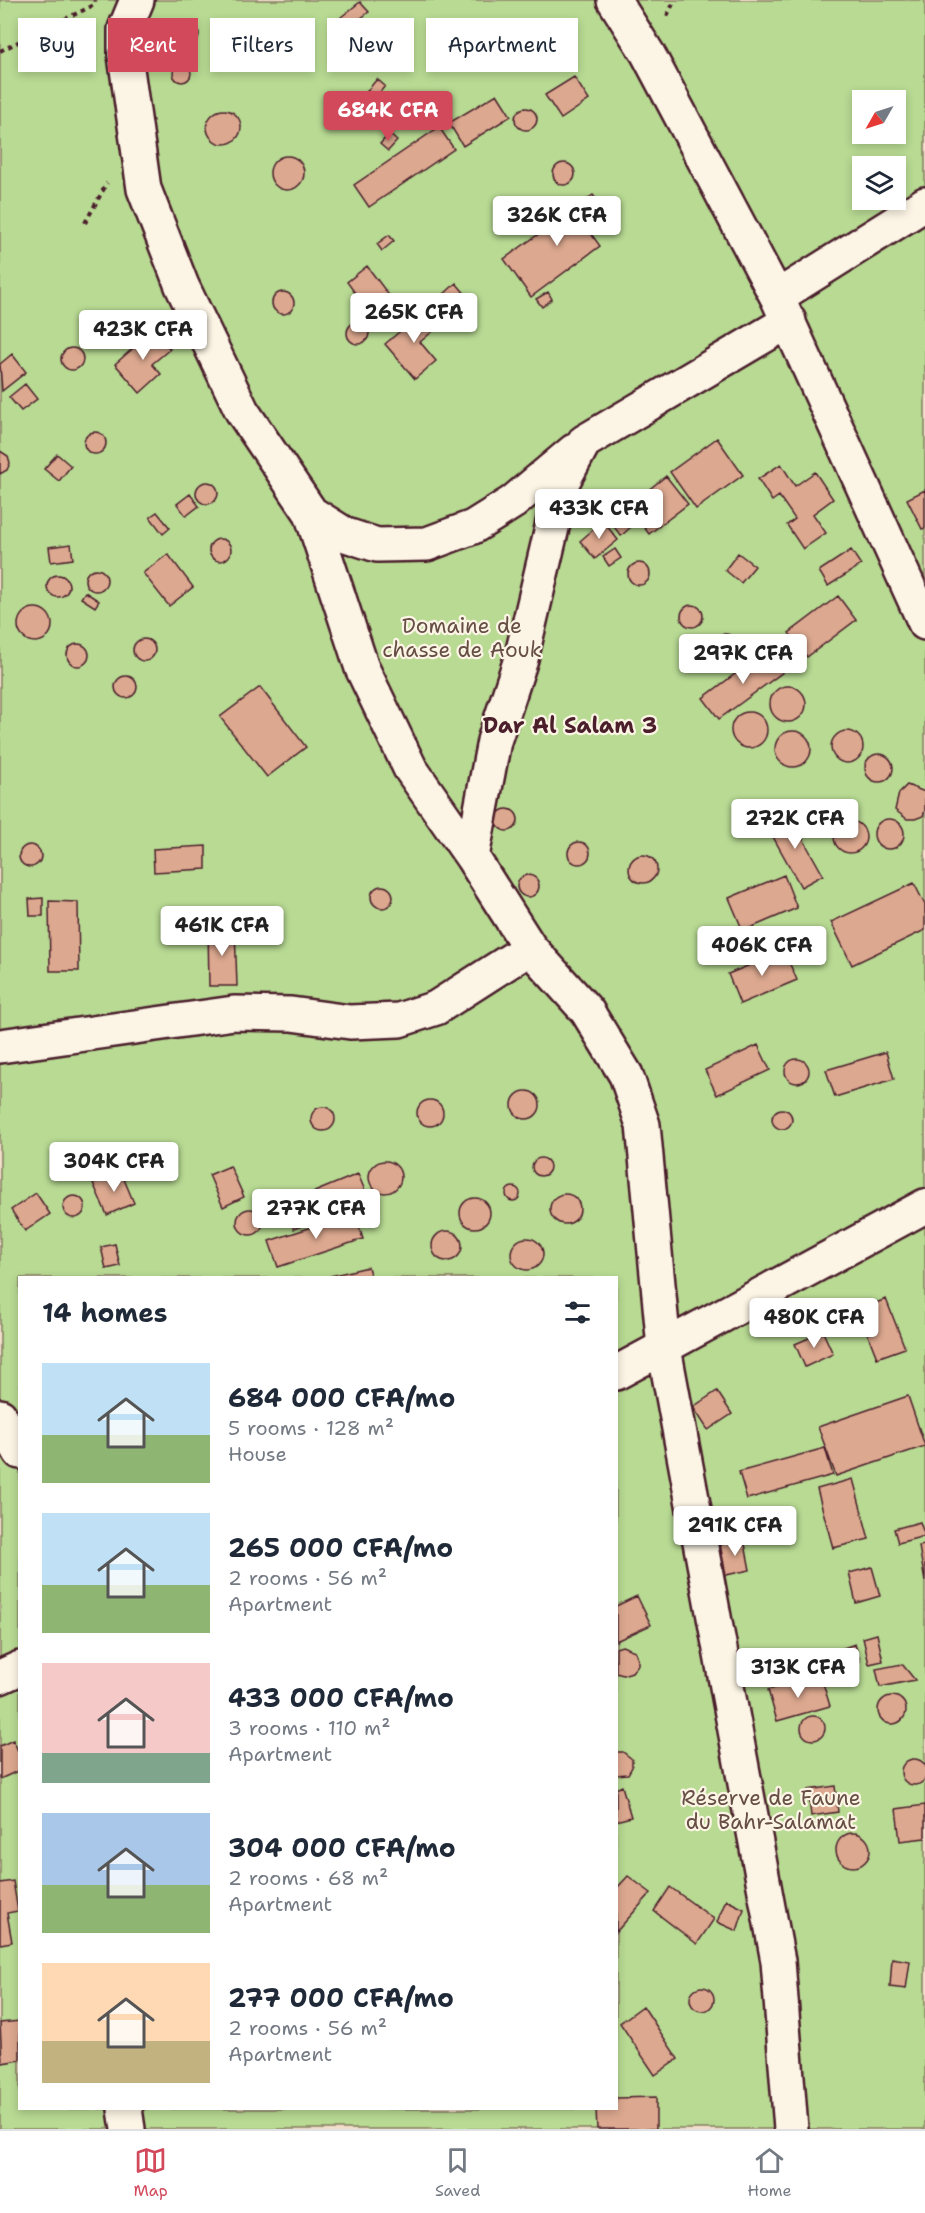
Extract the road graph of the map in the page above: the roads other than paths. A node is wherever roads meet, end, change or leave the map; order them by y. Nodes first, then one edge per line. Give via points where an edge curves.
1 (137, 0) edge
2 (614, 0) edge
3 (925, 204) edge
4 (783, 309) junction
5 (584, 442) junction
6 (311, 513) junction
7 (925, 623) edge
8 (472, 857) junction
9 (530, 948) junction
10 (0, 1046) edge
11 (925, 1206) edge
12 (664, 1348) junction
13 (618, 1372) edge
14 (0, 1416) edge
15 (18, 1448) edge
16 (18, 1669) edge
17 (0, 1677) edge
18 (124, 2110) edge
19 (128, 2129) edge
20 (791, 2129) edge

1 - 6 street via 125,29 124,55 144,189 182,286 242,411
2 - 4 street via 648,54
3 - 4 street
4 - 5 street
4 - 7 street
5 - 6 street via 513,502 473,527 427,544 377,545 346,535
5 - 8 street via 563,481 521,659 494,741
6 - 8 street via 362,668 410,768
8 - 9 street
9 - 10 street via 436,1008 399,1020 350,1022 291,1014 234,1013
9 - 12 street via 587,1011 626,1075 643,1125
11 - 12 street
12 - 13 street
12 - 20 street via 778,1961
14 - 15 street
16 - 17 street
18 - 19 street

